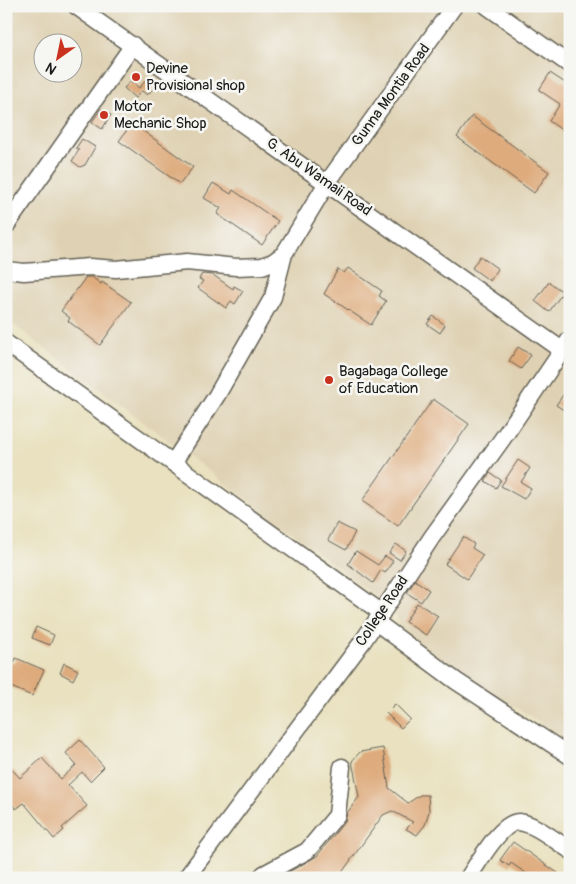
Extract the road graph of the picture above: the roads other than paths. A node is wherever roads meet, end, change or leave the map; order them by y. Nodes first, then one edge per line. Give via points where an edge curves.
1 (76, 6) edge
2 (454, 6) edge
3 (487, 6) edge
4 (133, 45) junction
5 (570, 65) edge
6 (327, 183) junction
7 (6, 226) edge
8 (284, 254) junction
9 (6, 270) edge
10 (6, 344) edge
11 (566, 344) edge
12 (173, 463) junction
13 (379, 618) junction
14 (570, 756) edge
15 (342, 768) dead end
16 (570, 850) edge
17 (186, 878) edge
18 (260, 878) edge
19 (468, 878) edge

1 - 4 street, G. Abu Wamaii Road
2 - 6 street, Gunna Montia Road
3 - 5 street
4 - 6 street, G. Abu Wamaii Road
4 - 7 street
6 - 8 street, Gunna Montia Road
6 - 11 street, G. Abu Wamaii Road
8 - 9 street via 262,266 187,262 116,269
8 - 12 street via 273,297 217,395
10 - 12 street
11 - 13 street, College Road
12 - 13 street
13 - 14 street via 456,681
13 - 17 street, College Road
15 - 18 street via 337,815 307,851
16 - 19 street via 518,822 498,834

